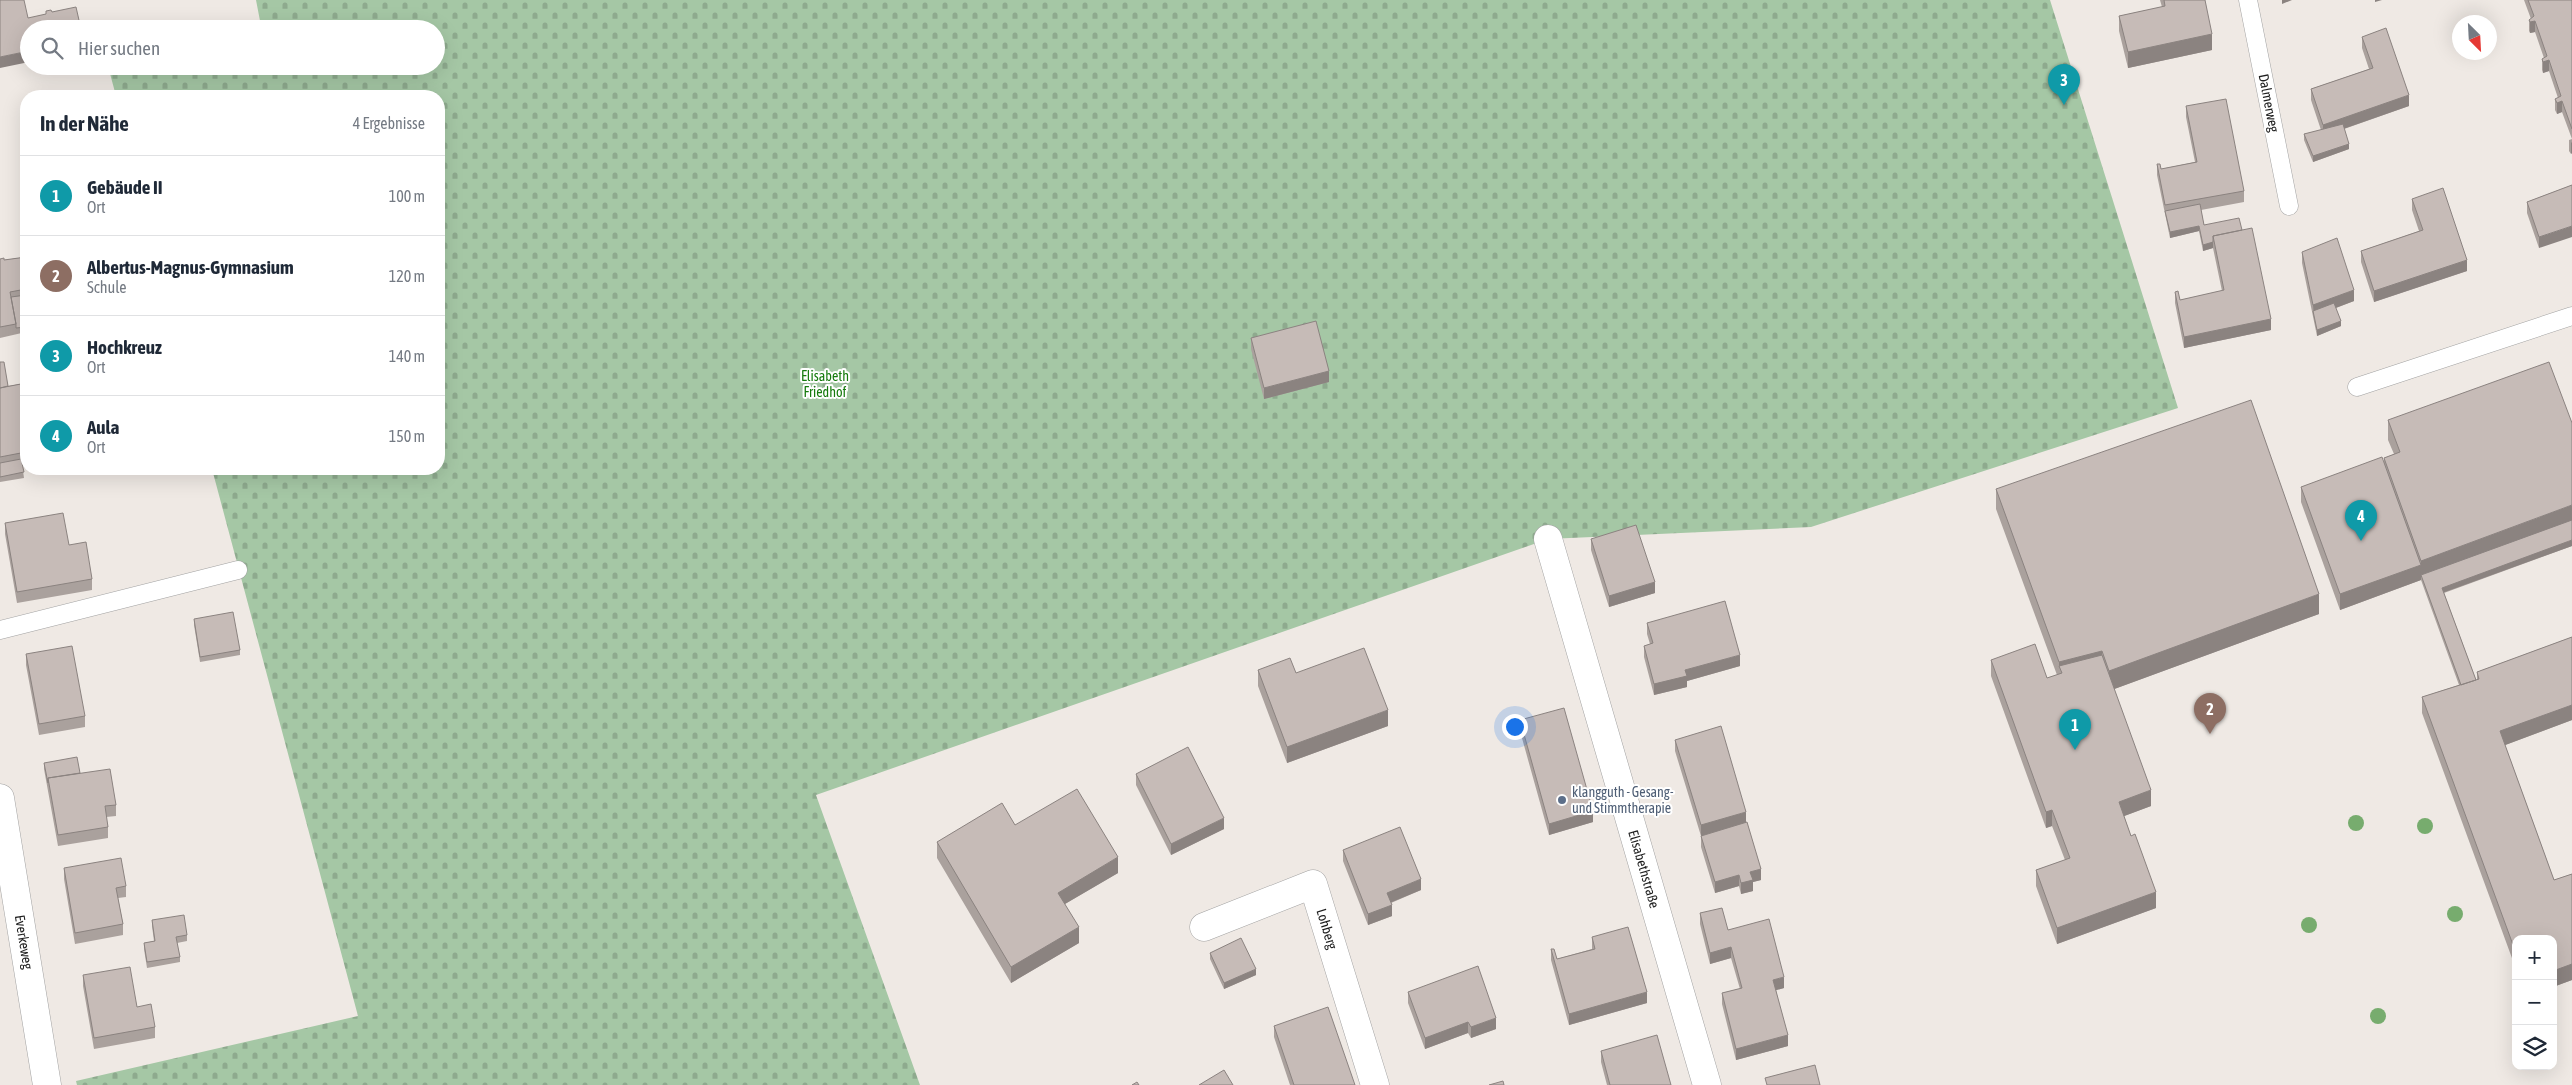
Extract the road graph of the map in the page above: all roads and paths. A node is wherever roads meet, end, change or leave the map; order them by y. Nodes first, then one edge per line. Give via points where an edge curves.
1 (2248, 0) edge
2 (2289, 206) dead end
3 (2572, 316) edge
4 (2357, 387) dead end
5 (1548, 539) dead end
6 (238, 570) dead end
7 (0, 630) edge
8 (0, 802) edge
9 (1204, 926) dead end
10 (47, 1085) edge
11 (1375, 1085) edge
12 (1707, 1085) edge

1 - 2 lane, Dalmerweg
3 - 4 lane
5 - 12 street, Elisabethstraße
6 - 7 lane
8 - 10 street, Everkeweg
9 - 11 street, Lohberg via 1314,884

